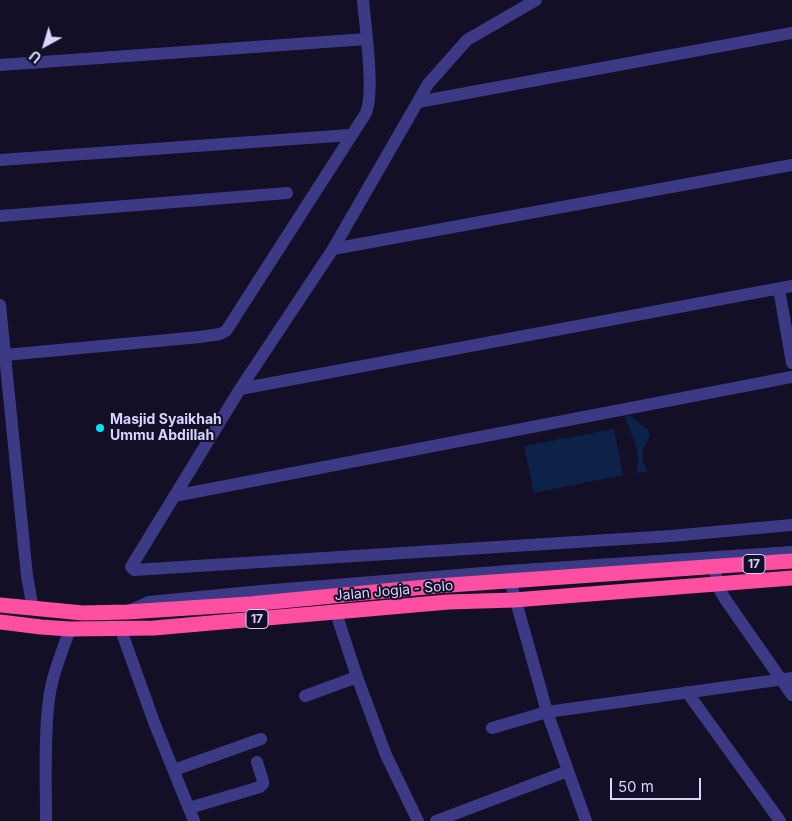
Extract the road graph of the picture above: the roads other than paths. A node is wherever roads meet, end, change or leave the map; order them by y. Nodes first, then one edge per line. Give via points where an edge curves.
1 (363, 0) edge
2 (536, 0) edge
3 (792, 33) edge
4 (367, 39) junction
5 (0, 65) edge
6 (418, 102) junction
7 (350, 135) junction
8 (0, 160) edge
9 (792, 165) edge
10 (287, 193) dead end
11 (0, 216) edge
12 (333, 249) junction
13 (792, 286) edge
14 (779, 289) junction
15 (0, 305) edge
16 (5, 355) junction
17 (792, 363) edge
18 (792, 378) edge
19 (240, 389) junction
20 (174, 496) junction
21 (792, 525) edge
22 (792, 552) edge
23 (792, 561) edge
24 (715, 566) junction
25 (792, 578) edge
26 (510, 580) junction
27 (717, 585) junction
28 (514, 600) junction
29 (0, 606) edge
30 (33, 609) junction
31 (127, 612) junction
32 (336, 612) junction
33 (0, 622) edge
34 (70, 629) junction
35 (122, 630) junction
36 (357, 677) junction
37 (786, 679) edge
38 (687, 692) junction
39 (792, 695) edge
40 (305, 696) dead end
41 (547, 712) junction
42 (492, 728) dead end
43 (261, 739) dead end
44 (256, 762) dead end
45 (174, 770) junction
46 (568, 771) junction
47 (189, 808) junction
48 (414, 820) edge
49 (777, 820) edge
50 (46, 821) edge
51 (194, 821) edge
52 (436, 821) edge
53 (586, 821) edge

1 - 4 street
2 - 6 street via 467,40 428,84
3 - 6 street
4 - 5 street
4 - 7 street via 368,103 366,113
6 - 12 street
7 - 8 street
7 - 16 street via 224,332
9 - 12 street
10 - 11 street
12 - 19 street
13 - 14 street
14 - 17 street
14 - 19 street
15 - 16 street
16 - 30 street
18 - 20 street
19 - 20 street
20 - 21 street via 132,562 130,567 134,570 671,536
22 - 31 street via 261,591 149,602
23 - 24 highway, Jalan Jogja - Solo / 17
24 - 26 highway, Jalan Jogja - Solo / 17
24 - 27 street
25 - 27 highway, Jalan Jogja - Solo / 17
26 - 28 street
26 - 31 highway, Jalan Jogja - Solo / 17
27 - 28 highway, Jalan Jogja - Solo / 17
27 - 37 street
28 - 32 highway, Jalan Jogja - Solo / 17
28 - 41 street
29 - 30 highway, Jalan Jogja - Solo / 17
30 - 31 highway, Jalan Jogja - Solo / 17 via 83,614
32 - 35 highway, Jalan Jogja - Solo / 17
32 - 36 street
33 - 34 highway, Jalan Jogja - Solo / 17
34 - 35 highway, Jalan Jogja - Solo / 17
34 - 50 street via 49,696
35 - 45 street
36 - 40 street
36 - 48 street
37 - 38 street
37 - 39 street
38 - 41 street
38 - 49 street
41 - 42 street
41 - 46 street
43 - 45 street
44 - 47 street via 263,784
45 - 47 street
46 - 52 street
46 - 53 street
47 - 51 street

